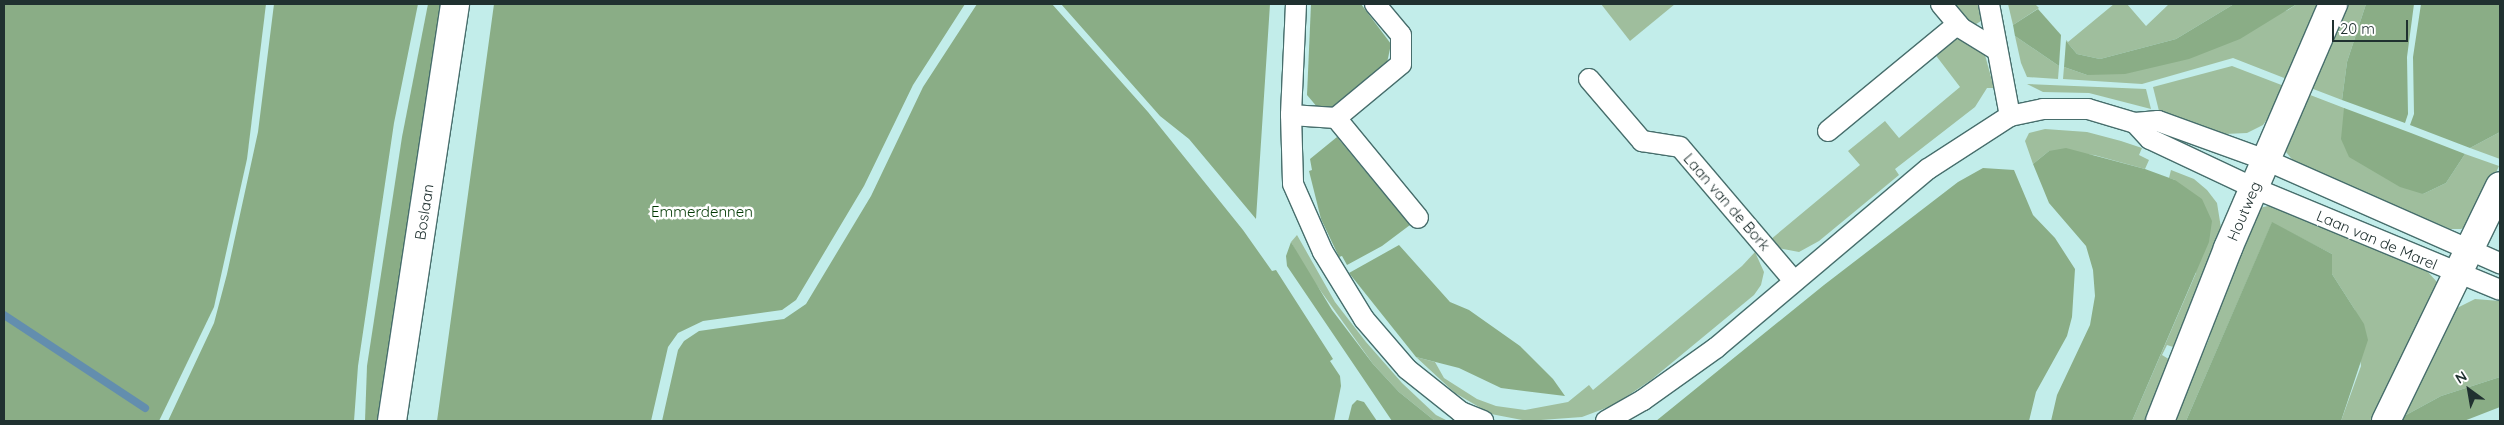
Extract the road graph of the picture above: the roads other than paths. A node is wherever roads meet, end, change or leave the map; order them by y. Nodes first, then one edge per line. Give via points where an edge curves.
1 (455, 4) edge
2 (1296, 4) edge
3 (1375, 4) edge
4 (1941, 4) edge
5 (1989, 4) edge
6 (2333, 4) edge
7 (1958, 24) junction
8 (1997, 50) junction
9 (1589, 79) dead end
10 (1290, 115) junction
11 (2010, 116) junction
12 (1336, 118) junction
13 (2135, 123) junction
14 (1828, 131) dead end
15 (2266, 160) junction
16 (2500, 186) edge
17 (2254, 188) junction
18 (1418, 218) dead end
19 (2464, 262) junction
20 (2500, 263) edge
21 (1793, 280) junction
22 (2500, 290) edge
23 (392, 421) edge
24 (1484, 421) edge
25 (1606, 421) edge
26 (2160, 421) edge
27 (2386, 421) edge

1 - 23 street, Boslaan
2 - 10 street
3 - 12 street via 1401,35 1401,64
4 - 7 street
5 - 8 street
6 - 15 street, Houtweg
7 - 8 street
7 - 14 street
8 - 11 street
9 - 21 street, Laan van de Bork via 1642,141 1680,147
10 - 12 street
10 - 24 street via 1293,184 1323,252 1364,319 1407,369 1462,412
11 - 13 street via 2044,108 2088,109
11 - 21 street via 1928,169
12 - 18 street
13 - 15 street via 2158,121
13 - 17 street via 2150,139
15 - 17 street, Houtweg
15 - 19 street, Laan van de Marel
16 - 19 street
17 - 19 street, Laan van de Marel
17 - 26 street, Houtweg
19 - 20 street, Laan van de Marel
19 - 22 street, Laan van de Marel
19 - 27 street
21 - 25 street via 1716,348 1643,400

